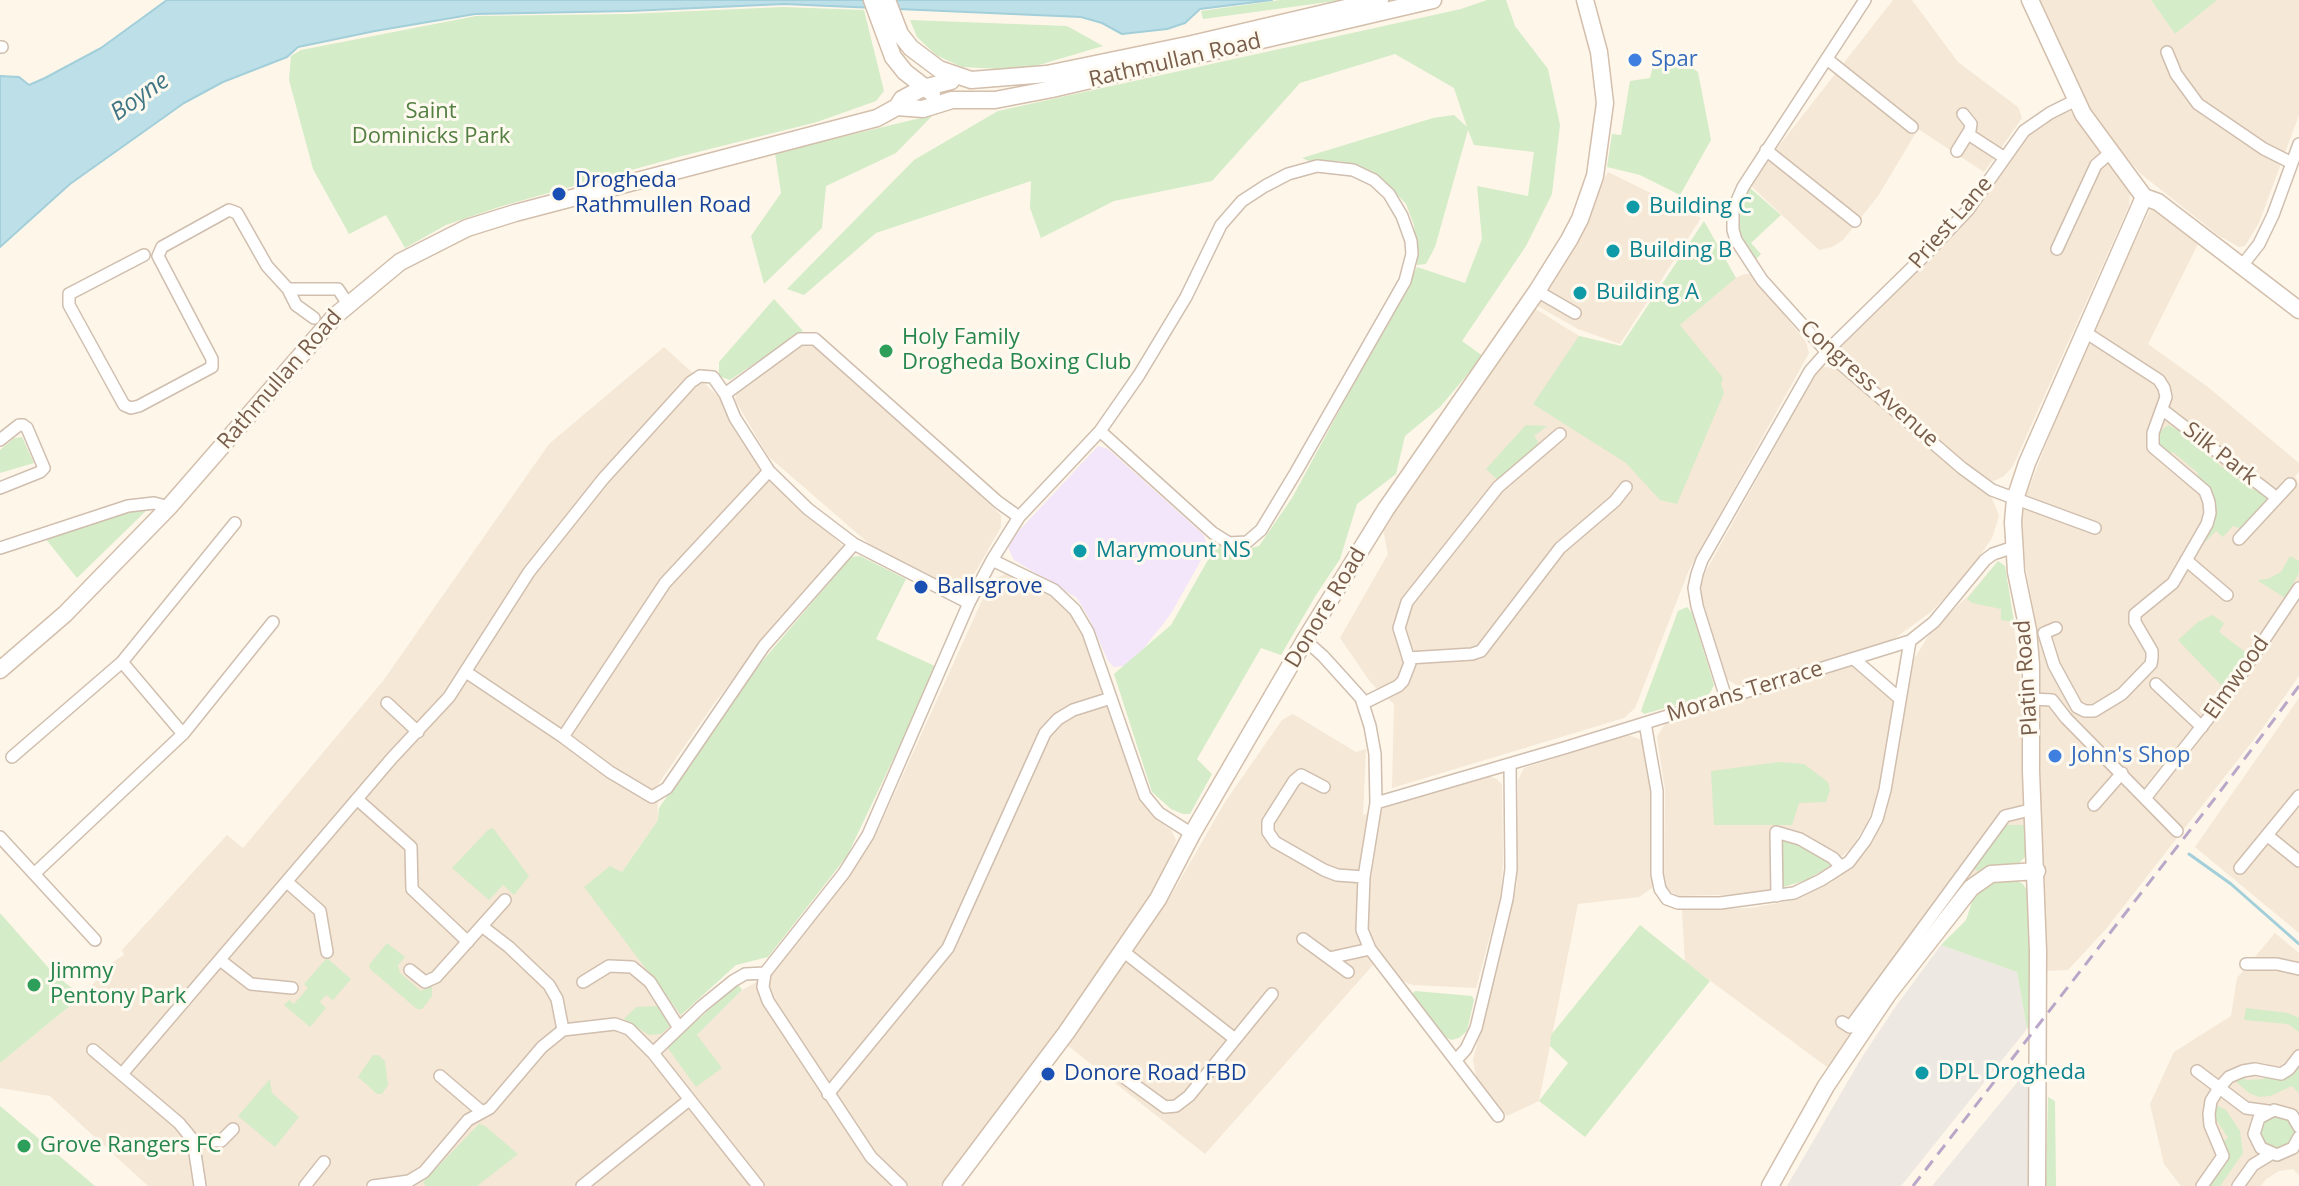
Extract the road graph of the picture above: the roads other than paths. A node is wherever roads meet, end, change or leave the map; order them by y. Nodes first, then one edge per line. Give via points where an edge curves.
1 (872, 0) edge
2 (887, 0) edge
3 (1380, 0) edge
4 (1433, 0) edge
5 (1585, 0) edge
6 (1865, 0) edge
7 (2030, 0) edge
8 (885, 18) junction
9 (2167, 52) dead end
10 (921, 58) junction
11 (1827, 59) junction
12 (905, 72) junction
13 (955, 75) junction
14 (923, 88) junction
15 (952, 100) junction
16 (2076, 100) junction
17 (897, 107) junction
18 (916, 108) junction
19 (1963, 114) dead end
20 (1912, 127) dead end
21 (1968, 134) junction
22 (2299, 144) edge
23 (1766, 150) junction
24 (1957, 151) dead end
25 (2110, 153) junction
26 (2005, 158) junction
27 (2292, 163) junction
28 (2144, 197) junction
29 (1855, 221) dead end
30 (2057, 249) dead end
31 (144, 255) dead end
32 (2241, 267) junction
33 (288, 289) junction
34 (1537, 291) junction
35 (348, 304) junction
36 (2299, 310) edge
37 (1575, 313) dead end
38 (314, 318) dead end
39 (2085, 332) junction
40 (1827, 352) junction
41 (725, 394) junction
42 (2163, 410) junction
43 (1100, 431) junction
44 (1560, 434) dead end
45 (0, 440) edge
46 (769, 471) junction
47 (2290, 484) dead end
48 (1626, 487) dead end
49 (0, 488) edge
50 (2277, 498) junction
51 (2015, 499) junction
52 (169, 507) junction
53 (1019, 517) junction
54 (235, 523) dead end
55 (2095, 528) dead end
56 (2239, 539) dead end
57 (854, 544) junction
58 (2014, 547) junction
59 (0, 548) edge
60 (992, 560) junction
61 (2186, 560) junction
62 (2299, 588) edge
63 (2227, 595) dead end
64 (969, 603) junction
65 (273, 622) dead end
66 (2056, 628) dead end
67 (1305, 640) junction
68 (1910, 641) junction
69 (1408, 658) junction
70 (1854, 659) junction
71 (122, 662) junction
72 (0, 670) edge
73 (466, 672) junction
74 (2156, 684) dead end
75 (1111, 698) junction
76 (1726, 698) junction
77 (1899, 698) junction
78 (2032, 699) junction
79 (387, 703) dead end
80 (1364, 703) junction
81 (1645, 723) junction
82 (2202, 727) junction
83 (418, 732) junction
84 (183, 734) junction
85 (563, 737) junction
86 (12, 757) dead end
87 (1510, 764) junction
88 (2122, 773) junction
89 (1324, 787) dead end
90 (2299, 796) edge
91 (2146, 797) junction
92 (358, 800) junction
93 (1376, 803) junction
94 (2094, 805) dead end
95 (2034, 809) junction
96 (2177, 831) dead end
97 (1192, 834) junction
98 (2268, 836) junction
99 (0, 837) edge
100 (2299, 861) edge
101 (1841, 867) junction
102 (2240, 868) dead end
103 (2037, 871) junction
104 (34, 874) junction
105 (1364, 877) junction
106 (287, 882) junction
107 (1777, 896) junction
108 (505, 900) dead end
109 (483, 927) junction
110 (1931, 927) junction
111 (1303, 939) dead end
112 (95, 940) dead end
113 (468, 942) junction
114 (1370, 949) junction
115 (327, 952) dead end
116 (1124, 952) junction
117 (1329, 958) junction
118 (220, 960) junction
119 (2246, 964) dead end
120 (2299, 969) edge
121 (410, 970) dead end
122 (1348, 972) dead end
123 (765, 973) junction
124 (583, 982) dead end
125 (292, 988) dead end
126 (1272, 994) dead end
127 (1842, 1022) dead end
128 (679, 1028) junction
129 (563, 1030) junction
130 (1235, 1039) junction
131 (93, 1050) dead end
132 (653, 1053) junction
133 (2299, 1056) edge
134 (1457, 1059) junction
135 (2197, 1071) dead end
136 (122, 1074) junction
137 (440, 1076) dead end
138 (1125, 1078) dead end
139 (2219, 1088) junction
140 (828, 1094) junction
141 (689, 1100) junction
142 (2246, 1108) junction
143 (481, 1111) junction
144 (2268, 1111) junction
145 (1498, 1116) dead end
146 (2299, 1127) edge
147 (233, 1129) dead end
148 (2255, 1129) junction
149 (2299, 1137) edge
150 (193, 1140) junction
151 (2258, 1144) junction
152 (2294, 1153) edge
153 (2271, 1154) junction
154 (324, 1162) dead end
155 (2253, 1165) junction
156 (200, 1186) edge
157 (305, 1186) edge
158 (373, 1186) edge
159 (582, 1186) edge
160 (758, 1186) edge
161 (901, 1186) edge
162 (951, 1186) edge
163 (1770, 1186) edge
164 (2037, 1186) edge
165 (2202, 1186) edge
166 (2238, 1186) edge

1 - 8 street
2 - 8 street
3 - 13 street, Rathmullan Road via 1047,74 971,80
4 - 15 street, Rathmullan Road via 1052,89 995,100
5 - 34 street, Donore Road via 1595,30 1605,103 1600,155 1580,219
6 - 11 street, Congress Avenue
7 - 16 street
8 - 10 street
8 - 12 street via 893,57
9 - 27 street via 2198,104
10 - 13 street
10 - 14 street
11 - 20 street
11 - 23 street, Congress Avenue
12 - 14 street
12 - 17 street
13 - 14 street, Rathmullan Road via 951,81
14 - 15 street
14 - 17 street, Rathmullan Road
14 - 18 street
15 - 18 street, Rathmullan Road
16 - 25 street
16 - 26 street, Priest Lane via 2032,124
17 - 18 street, Rathmullan Road
17 - 35 street, Rathmullan Road via 877,118 467,228 400,262
19 - 21 street via 1971,124
21 - 24 street
21 - 26 street
22 - 27 street
23 - 29 street
23 - 40 street, Congress Avenue via 1737,199 1733,230 1762,280
25 - 28 street
25 - 30 street via 2096,165
26 - 40 street, Priest Lane via 1938,243
27 - 32 street via 2259,244
28 - 32 street via 2158,202
28 - 39 street, Platin Road
31 - 33 street via 69,294 69,305 124,405 131,408 212,367 158,256 162,247 229,210 237,213 267,266
32 - 36 street
33 - 35 street via 338,289
33 - 38 street via 296,305
34 - 37 street
34 - 67 street, Donore Road via 1386,509
35 - 52 street, Rathmullan Road
39 - 42 street, Silk Park via 2159,380 2166,397
39 - 51 street, Platin Road
40 - 51 street, Congress Avenue via 1962,468
40 - 76 street, Priest Lane via 1810,371 1697,574 1697,606
41 - 46 street
41 - 53 street via 800,339 815,339
41 - 73 street via 713,377 691,382 603,479 529,572
42 - 50 street, Silk Park
42 - 61 street, Silk Park via 2153,447 2205,491 2209,502 2207,524
43 - 43 street via 1186,297 1221,225 1242,201 1288,174 1317,166 1353,170 1389,194 1411,241 1405,281 1261,530 1247,542 1229,543 1213,533
43 - 53 street
44 - 69 street via 1498,487 1407,602 1399,628
45 - 49 street via 23,425 44,468
46 - 57 street
46 - 85 street via 665,583
47 - 50 street, Silk Park
48 - 69 street via 1560,548 1481,651
50 - 56 street, Silk Park
51 - 55 street, Congress Avenue
51 - 58 street, Platin Road
52 - 59 street via 128,506
52 - 72 street, Rathmullan Road via 65,614
53 - 60 street
54 - 71 street
57 - 64 street
57 - 85 street via 764,646 667,788 652,797
58 - 68 street, Morans Terrace via 1985,560 1934,622
58 - 78 street, Platin Road via 2029,639
60 - 64 street
60 - 75 street via 1054,590 1075,610
61 - 63 street
61 - 66 street, Silk Park via 2173,583 2135,614 2152,651 2151,664 2122,694 2094,711 2077,707 2054,665 2044,633
62 - 82 street, Elmwood
64 - 123 street via 868,835
65 - 84 street
67 - 80 street
67 - 97 street, Donore Road
68 - 70 street, Morans Terrace
68 - 77 street
69 - 80 street via 1398,686
70 - 76 street, Morans Terrace
70 - 77 street
71 - 84 street
71 - 86 street
73 - 83 street
73 - 85 street
74 - 82 street, Elmwood
75 - 97 street via 1150,805
75 - 140 street via 1073,710 1045,733 948,948
76 - 81 street, Morans Terrace
77 - 101 street via 1877,819
78 - 88 street via 2052,700
78 - 95 street, Platin Road
79 - 83 street
80 - 93 street via 1375,754
81 - 87 street, Morans Terrace
81 - 107 street via 1657,791 1657,874 1667,899 1720,903
82 - 91 street, Elmwood
83 - 92 street
84 - 104 street
87 - 93 street, Morans Terrace
87 - 134 street via 1507,899 1476,1028
88 - 91 street
88 - 94 street
89 - 105 street via 1301,775 1268,822 1268,832 1275,842 1324,870
90 - 98 street
91 - 96 street
92 - 106 street
92 - 113 street via 411,847 412,889
93 - 105 street
95 - 103 street, Platin Road
95 - 110 street via 2005,816
97 - 116 street, Donore Road
98 - 100 street
98 - 102 street
99 - 104 street
101 - 107 street via 1808,887
101 - 107 street via 1800,839 1776,832
103 - 110 street via 1982,878
103 - 164 street, Platin Road
104 - 112 street
105 - 114 street via 1362,930
106 - 115 street via 320,911
106 - 118 street
108 - 109 street
109 - 113 street
109 - 129 street via 549,985
110 - 127 street via 1850,1027
110 - 163 street via 1826,1086
111 - 117 street
113 - 121 street via 436,977 425,982
114 - 117 street
114 - 134 street
116 - 130 street
116 - 162 street, Donore Road
117 - 122 street
118 - 125 street via 251,984
118 - 136 street
119 - 120 street
123 - 128 street via 733,981
123 - 140 street via 768,1001
124 - 128 street via 609,966 632,967 650,982
126 - 130 street
128 - 132 street
129 - 132 street via 615,1024 629,1029
129 - 143 street via 490,1108
130 - 138 street via 1176,1106 1165,1107
131 - 136 street
132 - 141 street
133 - 139 street via 2281,1074 2243,1071
134 - 145 street
135 - 139 street
136 - 150 street
137 - 143 street
139 - 142 street
139 - 165 street via 2209,1114 2223,1156
140 - 161 street via 871,1157
141 - 159 street
141 - 160 street
142 - 144 street
142 - 148 street
143 - 158 street via 424,1172 409,1181
144 - 146 street via 2287,1112
144 - 148 street
147 - 150 street via 221,1141
148 - 151 street
149 - 152 street
150 - 156 street
151 - 153 street
151 - 155 street
152 - 153 street
153 - 155 street
154 - 157 street
155 - 166 street

